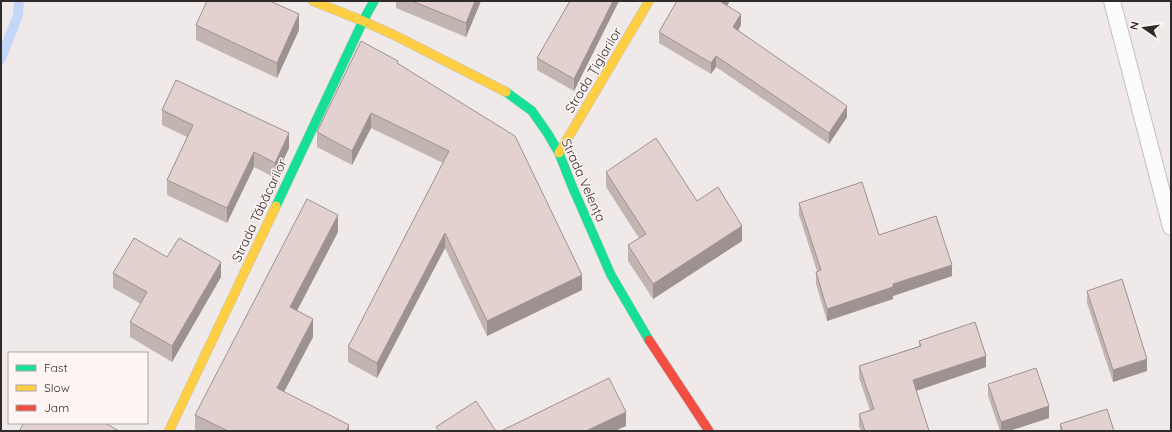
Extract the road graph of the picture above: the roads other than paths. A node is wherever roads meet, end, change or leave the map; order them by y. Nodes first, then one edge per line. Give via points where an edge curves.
1 (313, 1) edge
2 (374, 1) edge
3 (649, 1) edge
4 (1112, 1) edge
5 (363, 21) junction
6 (559, 153) junction
7 (1171, 227) edge
8 (169, 431) edge
9 (709, 431) edge

1 - 5 street, Strada Velența
2 - 5 street, Strada Tăbăcarilor
3 - 6 street, Strada Țiglarilor
4 - 7 lane
5 - 6 street, Strada Velența via 508,93 532,111
5 - 8 street, Strada Tăbăcarilor
6 - 9 street, Strada Velența via 611,275 655,350

